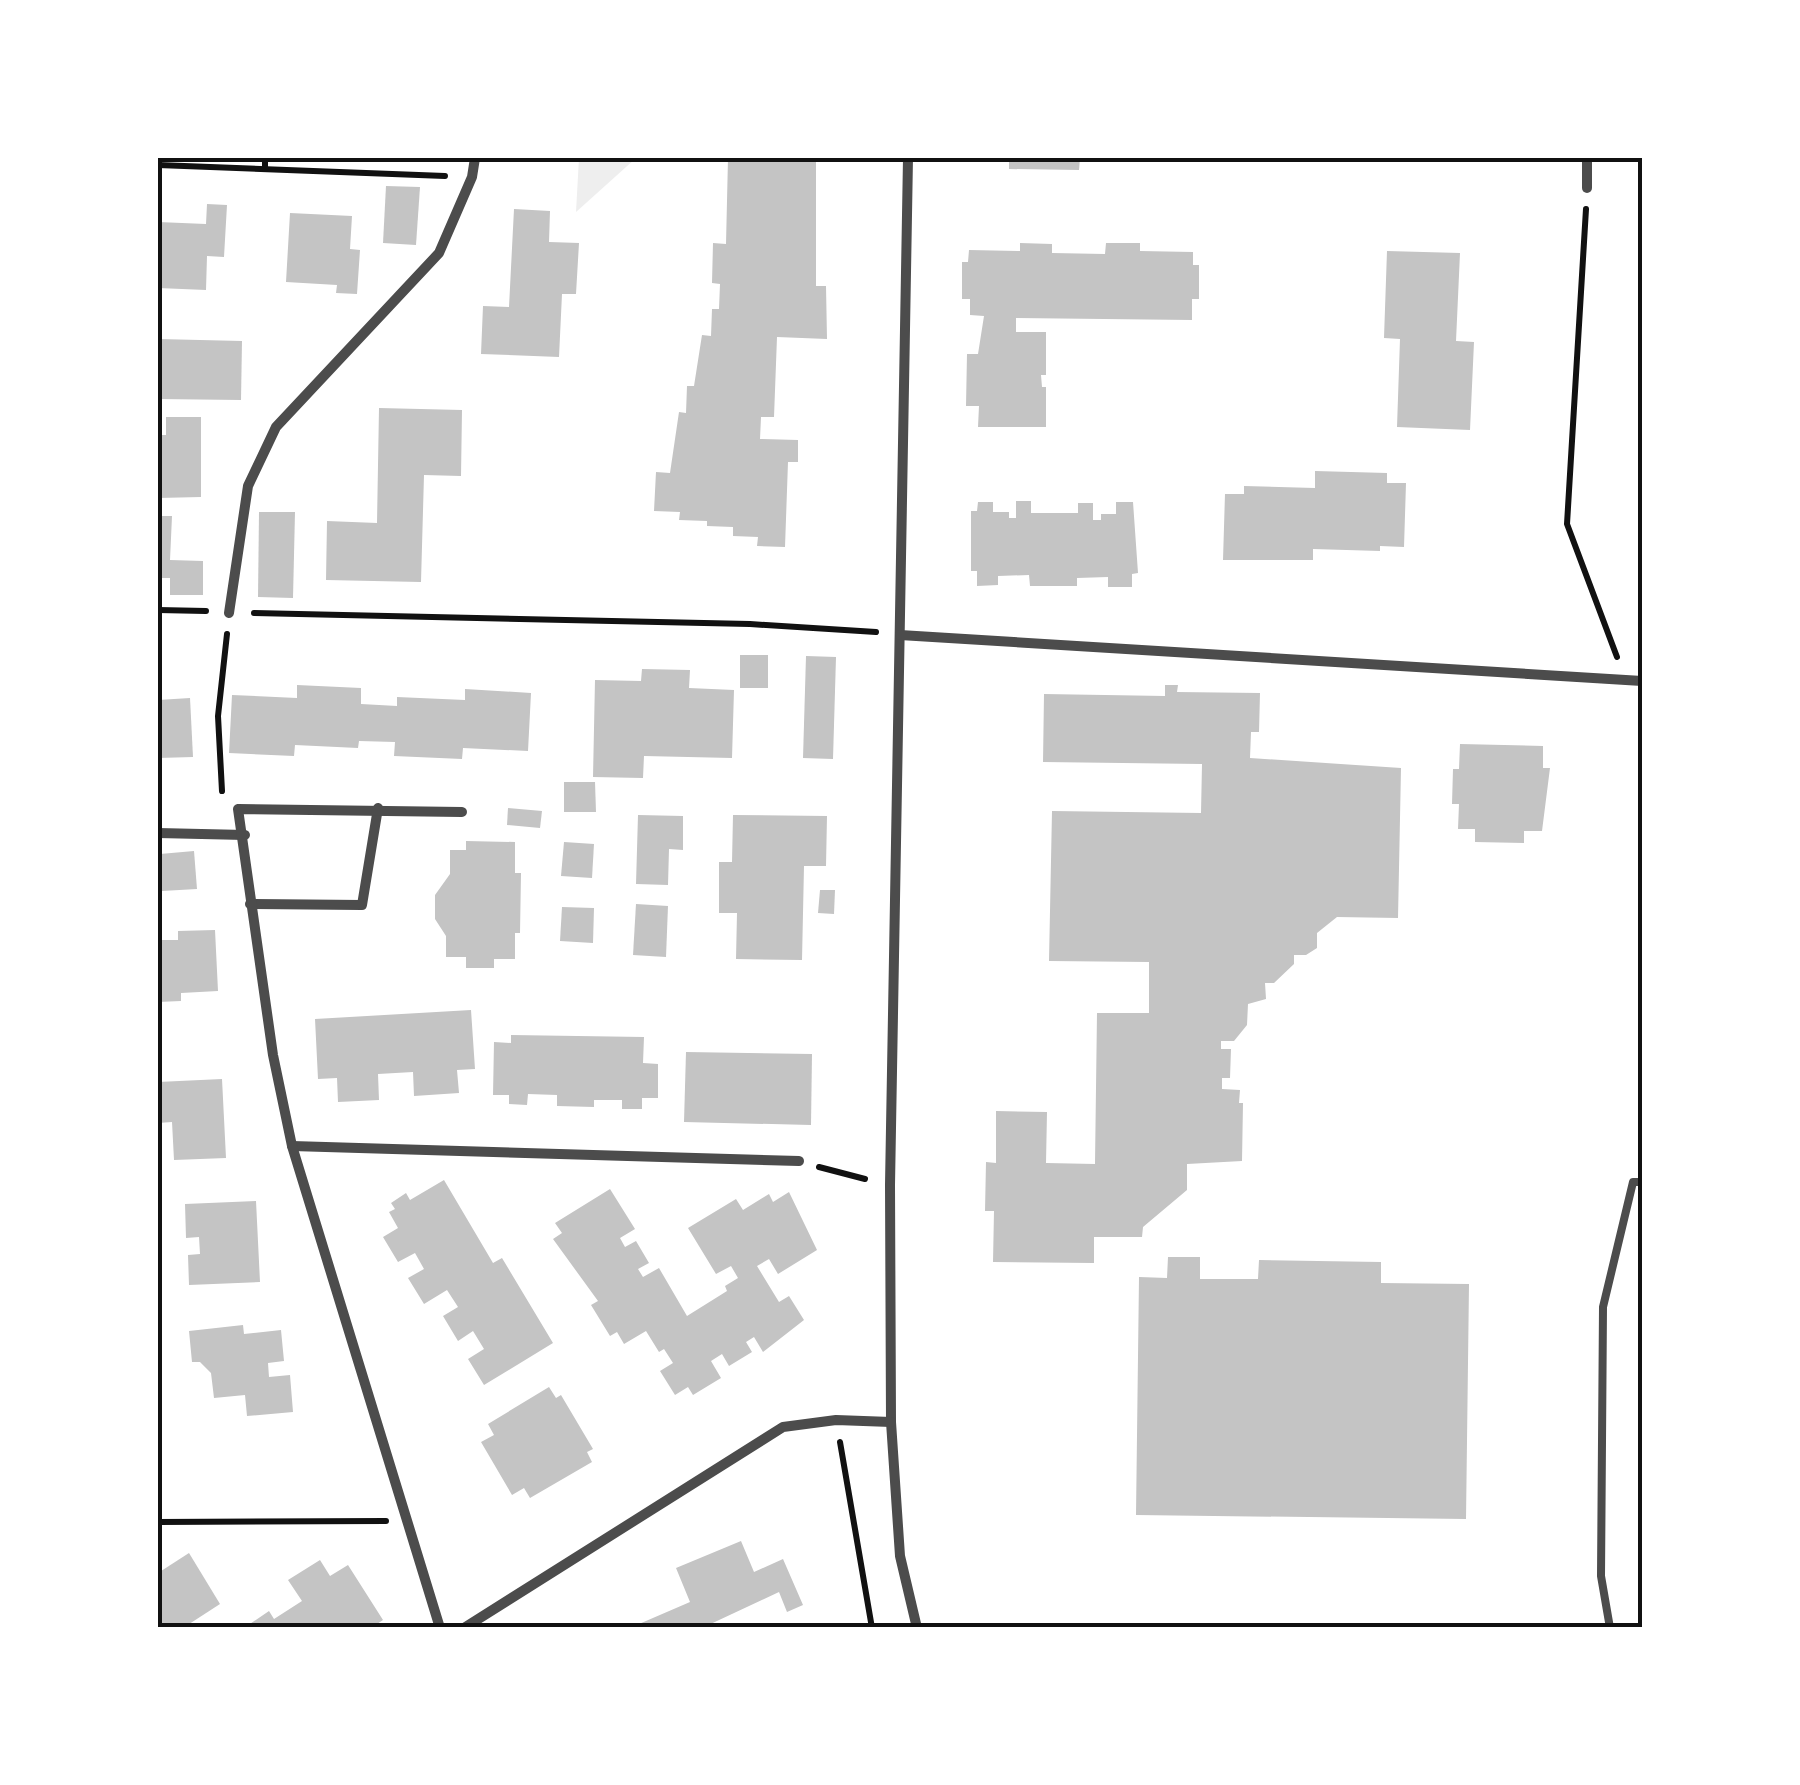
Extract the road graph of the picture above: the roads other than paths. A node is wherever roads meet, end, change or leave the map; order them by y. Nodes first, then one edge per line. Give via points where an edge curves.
1 (474, 158) edge
2 (908, 158) edge
3 (1587, 158) edge
4 (1587, 188) road end
5 (230, 612) road end
6 (900, 635) junction
7 (1642, 681) edge
8 (378, 808) junction
9 (462, 812) dead end
10 (158, 833) edge
11 (244, 835) junction
12 (250, 904) junction
13 (292, 1146) junction
14 (799, 1161) road end
15 (1642, 1182) edge
16 (892, 1422) junction
17 (440, 1628) edge
18 (464, 1628) edge
19 (917, 1628) edge
20 (1610, 1628) edge

1 - 5 street via 472,178 438,253 276,427 248,486
2 - 6 street
3 - 4 street
6 - 7 street
6 - 16 street
8 - 9 street
8 - 11 street via 238,809
8 - 12 street via 362,905
10 - 11 street
11 - 12 street
12 - 13 street
13 - 14 street
13 - 17 street
15 - 20 lane via 1634,1182 1603,1307 1601,1576
16 - 18 street via 783,1427
16 - 19 street via 900,1556

